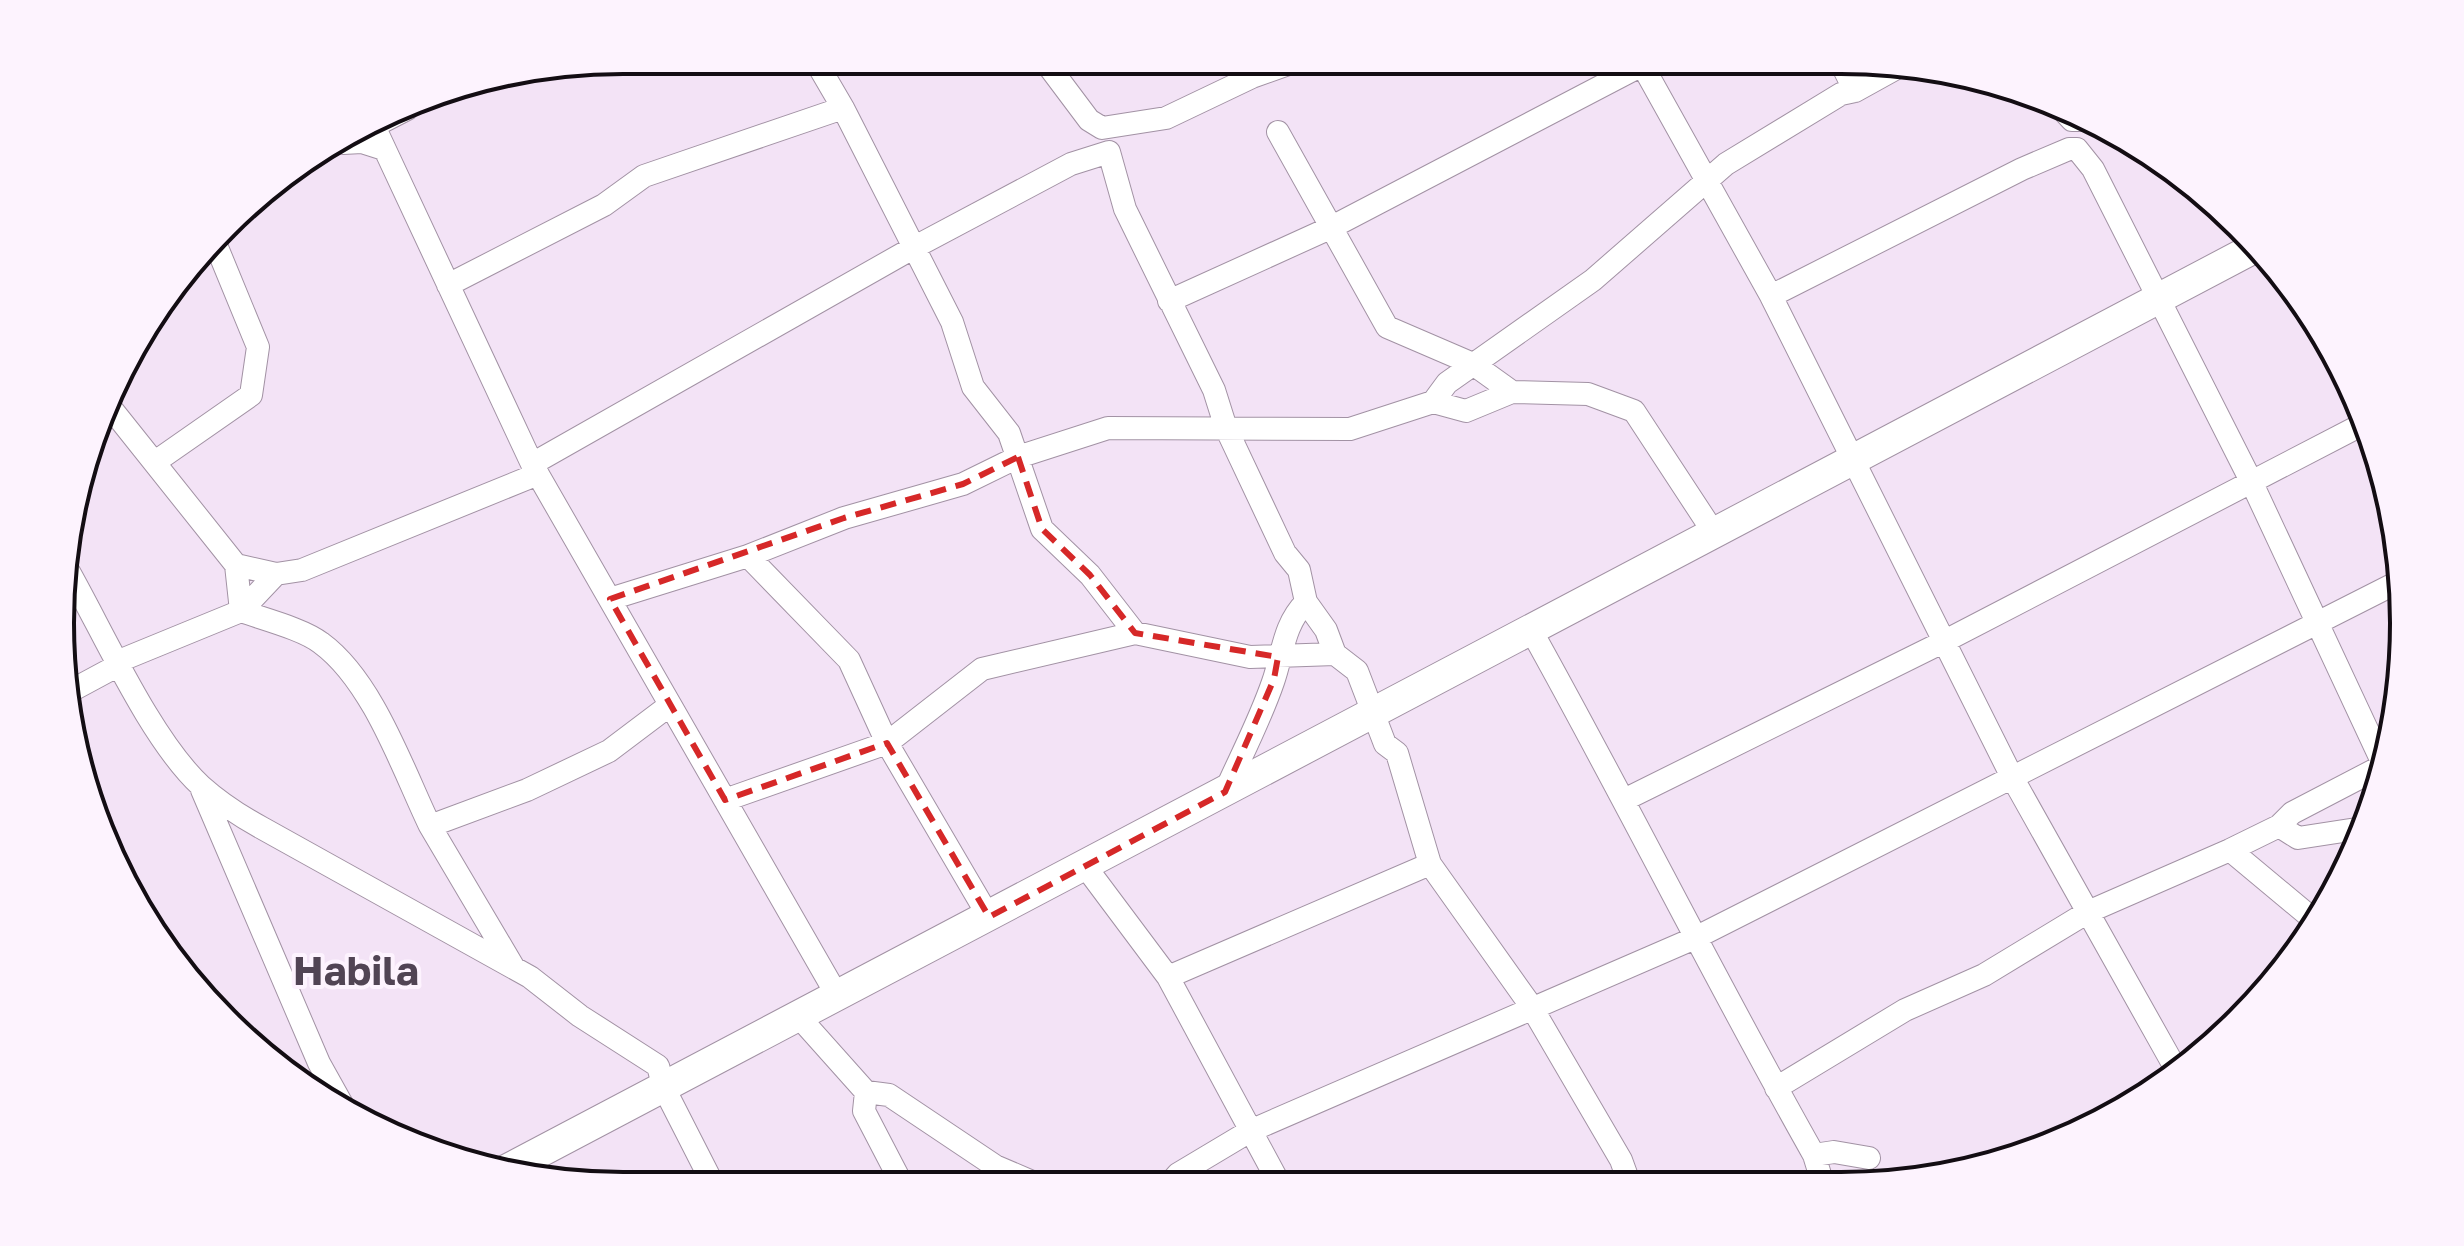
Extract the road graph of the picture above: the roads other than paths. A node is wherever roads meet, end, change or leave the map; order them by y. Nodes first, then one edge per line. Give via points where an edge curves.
1 (823, 74) edge
2 (1054, 74) edge
3 (1240, 74) edge
4 (1620, 74) edge
5 (1647, 74) edge
6 (1847, 74) edge
7 (1883, 76) edge
8 (1855, 91) junction
9 (843, 108) junction
10 (1278, 132) dead end
11 (377, 133) edge
12 (359, 142) edge
13 (384, 149) junction
14 (1705, 183) junction
15 (1330, 228) junction
16 (913, 248) junction
17 (219, 252) edge
18 (2246, 252) edge
19 (448, 285) junction
20 (1771, 296) junction
21 (2159, 298) junction
22 (1169, 301) junction
23 (1473, 364) junction
24 (1512, 392) junction
25 (1433, 402) junction
26 (116, 414) edge
27 (1226, 428) junction
28 (2354, 429) edge
29 (1018, 457) junction
30 (1851, 461) junction
31 (155, 462) junction
32 (535, 469) junction
33 (2251, 481) junction
34 (1714, 533) junction
35 (748, 556) junction
36 (236, 565) junction
37 (276, 574) junction
38 (75, 583) edge
39 (2389, 587) edge
40 (610, 599) junction
41 (1306, 602) junction
42 (241, 611) junction
43 (2320, 623) junction
44 (1531, 630) junction
45 (1135, 633) junction
46 (1943, 642) junction
47 (1335, 654) junction
48 (1278, 657) junction
49 (119, 661) junction
50 (78, 687) edge
51 (670, 705) junction
52 (1374, 713) junction
53 (887, 743) junction
54 (2376, 745) edge
55 (2368, 774) edge
56 (2012, 777) junction
57 (200, 785) junction
58 (1225, 792) junction
59 (1626, 799) junction
60 (725, 800) junction
61 (430, 826) junction
62 (2279, 826) junction
63 (2349, 830) edge
64 (2230, 850) junction
65 (1430, 864) junction
66 (1085, 866) junction
67 (2088, 912) junction
68 (2306, 913) edge
69 (989, 917) junction
70 (1695, 938) junction
71 (515, 969) junction
72 (1168, 977) junction
73 (838, 997) junction
74 (1531, 1006) junction
75 (799, 1017) junction
76 (2172, 1061) edge
77 (664, 1088) junction
78 (1776, 1088) junction
79 (333, 1089) edge
80 (866, 1092) junction
81 (1250, 1131) junction
82 (1814, 1155) junction
83 (1869, 1158) dead end
84 (521, 1162) edge
85 (707, 1172) edge
86 (896, 1172) edge
87 (1009, 1172) edge
88 (1181, 1172) edge
89 (1273, 1172) edge
90 (1625, 1172) edge
91 (1819, 1172) edge

1 - 9 street
2 - 3 street via 1089,120 1102,128 1166,118
4 - 15 street
5 - 14 street
6 - 8 street
7 - 8 street
8 - 14 street via 1841,94 1726,164
9 - 16 street
9 - 19 street via 644,176 604,205
10 - 15 street
11 - 13 street
12 - 13 street
13 - 19 street
14 - 20 street
14 - 23 street via 1593,280
15 - 22 street
15 - 23 street via 1387,327
16 - 22 street via 1071,164 1109,152 1125,209
16 - 29 street via 952,322 973,387 1009,433
16 - 32 street
17 - 31 street via 258,347 251,395
18 - 21 main road
19 - 32 street
20 - 21 street via 2022,169 2077,149 2093,169
20 - 30 street
21 - 30 main road
21 - 33 street
22 - 27 street via 1214,390
23 - 24 street
23 - 25 street via 1447,383
24 - 25 street via 1466,411
24 - 34 street via 1588,394 1634,411
25 - 27 street via 1350,429
26 - 31 street
27 - 29 street via 1108,428
27 - 41 street via 1285,553 1299,570
28 - 33 street
29 - 35 street via 963,484 844,518
29 - 45 street via 1042,529 1090,575
30 - 34 main road
30 - 46 street
31 - 36 street
32 - 37 street via 302,570
32 - 40 street
33 - 43 street
33 - 46 street
34 - 44 main road
35 - 40 street
35 - 53 street via 849,660
36 - 37 street
36 - 42 street
37 - 42 street
38 - 49 street
39 - 43 street
40 - 51 street
41 - 47 street
41 - 48 street via 1293,614
42 - 49 street
42 - 61 street via 320,642 353,678
43 - 54 street
43 - 56 street
44 - 52 main road
44 - 59 street
45 - 48 street via 1250,657
45 - 53 street via 982,669
46 - 56 street
46 - 59 street
47 - 48 street
47 - 52 street via 1357,671
48 - 58 street via 1274,679
49 - 50 street
49 - 57 street via 175,757
51 - 60 street
51 - 61 street via 609,751 527,790
52 - 58 main road
52 - 65 street via 1385,744 1397,753
53 - 60 street
53 - 69 street
55 - 62 street via 2292,813
56 - 67 street
56 - 70 street
57 - 71 street via 229,809
57 - 79 street
58 - 66 main road
59 - 70 street
60 - 73 street
61 - 71 street
62 - 63 street via 2298,838
62 - 64 street
64 - 67 street
64 - 68 street
65 - 72 street
65 - 74 street
66 - 69 main road
66 - 72 street
67 - 76 street
67 - 78 street via 1984,975 1905,1010
69 - 73 main road
70 - 74 street
70 - 78 street
71 - 77 street via 658,1066
72 - 81 street
73 - 75 main road
74 - 81 street
74 - 90 street
75 - 77 main road
75 - 80 street
77 - 84 main road
77 - 85 street
78 - 82 street
80 - 86 street via 864,1111
80 - 87 street via 889,1095
81 - 88 street
81 - 89 street
82 - 83 street via 1834,1152
82 - 91 street

